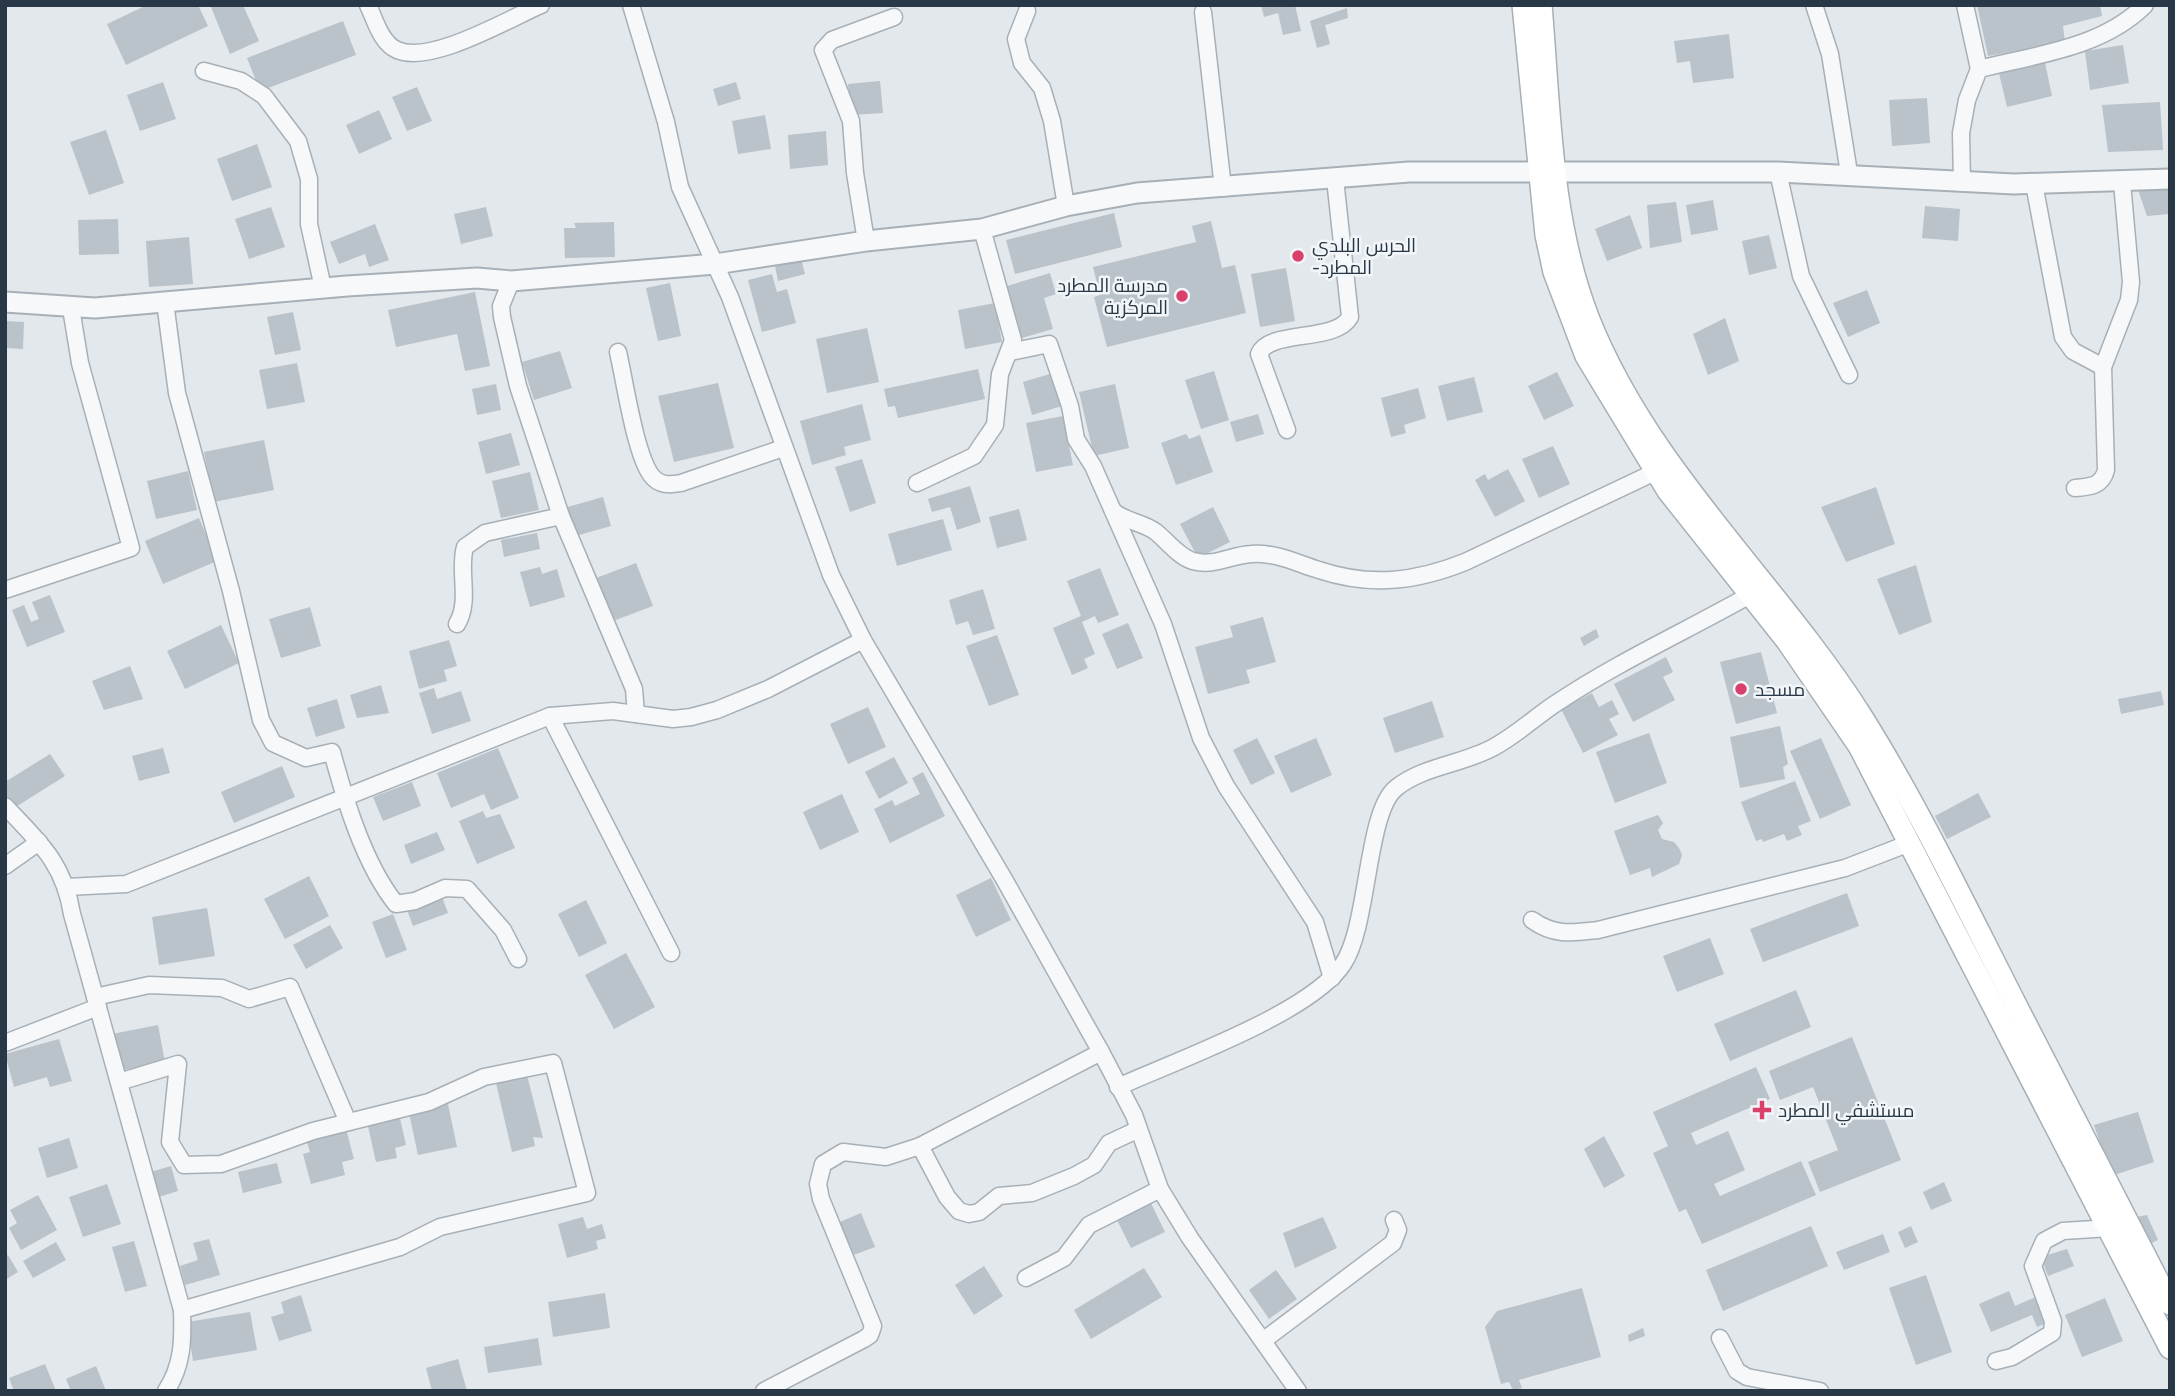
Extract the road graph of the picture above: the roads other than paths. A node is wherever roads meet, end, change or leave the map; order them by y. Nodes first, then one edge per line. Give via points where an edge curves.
1 (368, 5) edge
2 (541, 5) edge
3 (631, 5) edge
4 (1523, 5) edge
5 (1541, 5) edge
6 (1814, 5) edge
7 (1965, 5) edge
8 (2145, 5) edge
9 (1027, 11) dead end
10 (1203, 12) dead end
11 (894, 18) dead end
12 (1979, 69) junction
13 (204, 71) dead end
14 (1547, 171) junction
15 (1778, 172) junction
16 (1849, 173) junction
17 (1335, 179) junction
18 (2170, 179) edge
19 (1962, 183) junction
20 (2122, 183) junction
21 (2034, 184) junction
22 (1223, 188) junction
23 (1066, 206) junction
24 (982, 229) junction
25 (866, 241) junction
26 (715, 264) junction
27 (511, 281) junction
28 (323, 288) junction
29 (5, 302) edge
30 (165, 302) junction
31 (71, 308) junction
32 (618, 352) dead end
33 (1010, 352) junction
34 (2103, 367) junction
35 (1849, 375) dead end
36 (1287, 430) dead end
37 (783, 448) junction
38 (1655, 472) junction
39 (917, 483) dead end
40 (2076, 488) dead end
41 (1113, 511) junction
42 (561, 516) junction
43 (5, 590) edge
44 (1748, 596) junction
45 (457, 624) dead end
46 (863, 640) junction
47 (636, 713) junction
48 (550, 716) junction
49 (344, 797) junction
50 (5, 806) edge
51 (39, 842) junction
52 (1910, 843) junction
53 (5, 866) edge
54 (68, 887) junction
55 (1532, 920) dead end
56 (671, 953) dead end
57 (518, 960) dead end
58 (1332, 978) junction
59 (96, 1002) junction
60 (2010, 1015) junction
61 (5, 1043) edge
62 (1101, 1052) junction
63 (119, 1082) junction
64 (1118, 1087) junction
65 (348, 1122) junction
66 (1137, 1130) junction
67 (920, 1146) junction
68 (1160, 1189) junction
69 (1394, 1220) dead end
70 (2110, 1228) junction
71 (1026, 1278) dead end
72 (2170, 1304) edge
73 (182, 1310) junction
74 (1720, 1338) dead end
75 (1264, 1340) junction
76 (2170, 1348) edge
77 (1996, 1362) dead end
78 (1295, 1390) edge
79 (166, 1391) edge
80 (764, 1391) edge
81 (1820, 1391) edge

1 - 2 street via 389,45 419,54
3 - 26 street via 680,187
4 - 14 main road
5 - 14 main road
6 - 16 street via 1830,54
7 - 12 street
8 - 12 street via 2129,19 2082,43
9 - 23 street via 1016,38 1022,63 1042,88 1052,121
10 - 22 street
11 - 25 street via 832,40 823,50 851,121
12 - 19 street via 1962,125
13 - 28 street via 241,81 264,96 298,141 309,179 309,223
14 - 15 street
14 - 17 street via 1409,172
14 - 38 main road via 1554,272 1573,326
14 - 60 main road via 1588,317 1614,372 1705,512 1863,718
15 - 16 street
15 - 35 street via 1801,276
16 - 19 street
17 - 22 street
17 - 36 street via 1350,317 1338,329 1268,344 1259,354
18 - 20 street
19 - 21 street
20 - 21 street
20 - 34 street via 2131,282 2129,300
21 - 34 street via 2063,337 2073,351
22 - 23 street via 1138,193
23 - 24 street
24 - 25 street
24 - 33 street via 1013,340
25 - 26 street
26 - 27 street
26 - 37 street
27 - 28 street via 477,278
27 - 42 street via 502,317
28 - 30 street
29 - 31 street
30 - 31 street
30 - 49 street via 177,393 261,720 273,743 306,758 332,752
31 - 43 street via 80,363 131,548
32 - 37 street via 641,451 658,482 681,483
33 - 39 street via 1000,374 995,425 974,456
33 - 41 street via 1049,344 1076,439
34 - 40 street via 2105,477 2092,487
37 - 46 street via 831,575
38 - 41 street via 1465,562 1383,583 1267,555 1191,561 1156,532 1129,523
38 - 44 main road
41 - 58 street via 1163,624 1200,738 1315,922
42 - 45 street via 485,533 465,547 461,560 463,608
42 - 47 street via 628,675
44 - 52 main road via 1837,710
44 - 58 street via 1558,702 1517,735 1396,788 1382,809 1353,946
46 - 47 street via 718,710 673,719
46 - 62 street
47 - 48 street via 586,711
48 - 49 street
48 - 56 street
49 - 54 street via 126,884
49 - 57 street via 383,888 396,904 445,888 467,889 503,930
50 - 51 street
51 - 53 street
51 - 54 street
52 - 55 street via 1846,868 1598,930 1547,931
52 - 60 main road
54 - 59 street
58 - 64 street via 1318,992 1278,1014
59 - 61 street
59 - 63 street
59 - 65 street via 149,985 222,988 249,999 290,987
60 - 70 main road
60 - 72 main road
62 - 64 street
62 - 67 street
63 - 65 street via 178,1064 170,1142 184,1165 221,1164
63 - 73 street
64 - 66 street
65 - 73 street via 429,1102 484,1077 553,1063 586,1193 440,1227 400,1247
66 - 67 street via 1109,1143 1094,1165 1074,1176 1032,1193 999,1196 969,1214 959,1211 947,1197
66 - 68 street
67 - 80 street via 886,1157 843,1152 823,1164 818,1184 821,1199 873,1326 864,1339
68 - 71 street via 1089,1225 1064,1258
68 - 75 street
69 - 75 street via 1398,1230 1393,1243
70 - 76 main road
70 - 77 street via 2063,1231 2044,1241 2033,1266 2053,1321 2052,1333
73 - 79 street via 177,1374
74 - 81 street via 1737,1371 1747,1377
75 - 78 street

